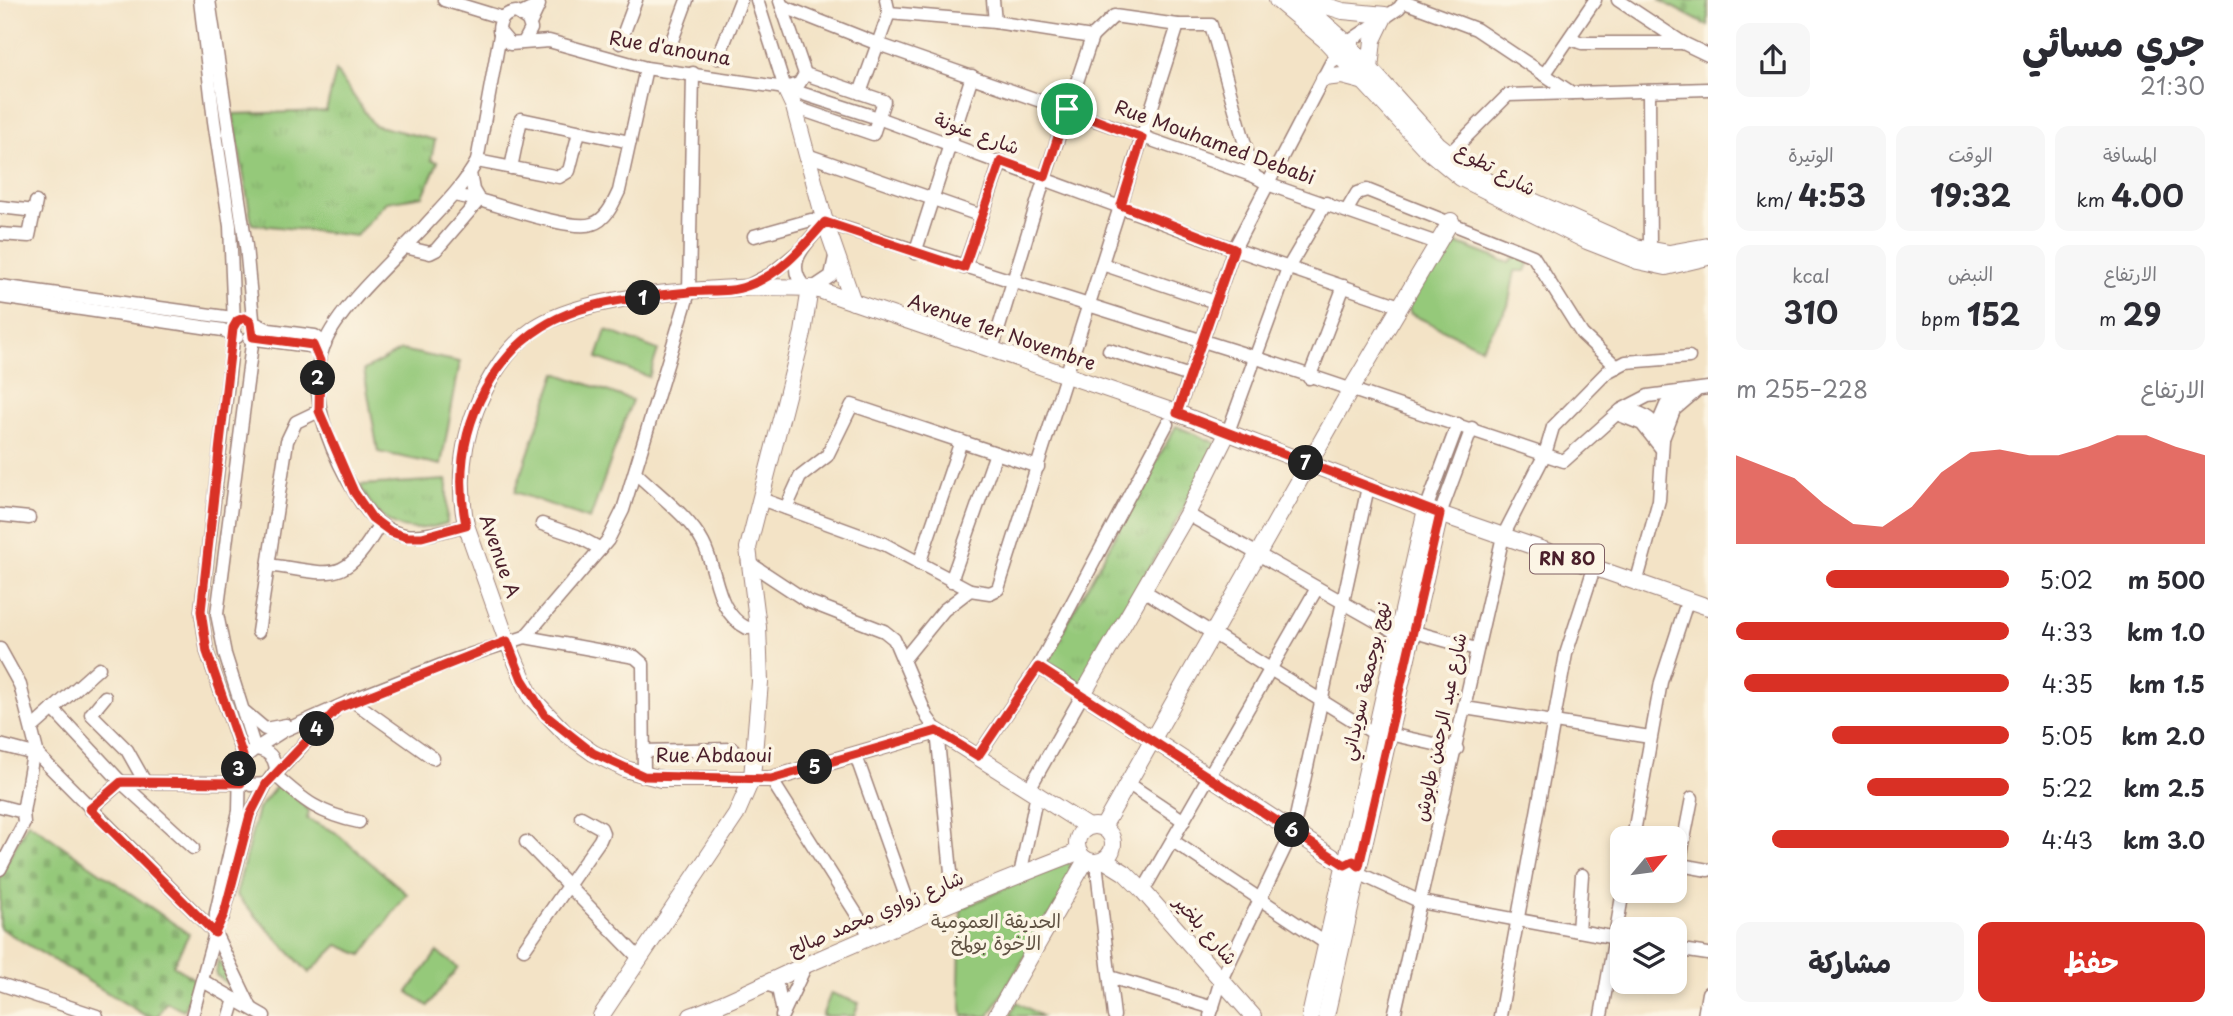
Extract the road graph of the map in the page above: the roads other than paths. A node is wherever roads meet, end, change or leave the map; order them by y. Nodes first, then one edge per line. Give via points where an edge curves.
1 (200, 0) edge
2 (209, 0) edge
3 (636, 0) edge
4 (687, 0) edge
5 (741, 0) edge
6 (757, 0) edge
7 (886, 0) edge
8 (993, 0) edge
9 (1277, 0) edge
10 (1298, 0) edge
11 (1307, 0) edge
12 (1595, 0) edge
13 (1618, 0) edge
14 (1405, 1) edge
15 (450, 2) edge
16 (541, 3) edge
17 (781, 3) edge
18 (521, 13) junction
19 (889, 13) junction
20 (1385, 15) junction
21 (503, 18) junction
22 (995, 22) junction
23 (1178, 25) junction
24 (531, 27) junction
25 (1092, 37) junction
26 (1571, 39) junction
27 (500, 40) junction
28 (549, 41) junction
29 (524, 42) junction
30 (620, 43) dead end
31 (1683, 43) junction
32 (878, 44) junction
33 (670, 46) dead end
34 (1342, 48) junction
35 (1708, 55) edge
36 (718, 58) dead end
37 (646, 68) junction
38 (694, 73) junction
39 (805, 74) junction
40 (1544, 75) junction
41 (972, 76) junction
42 (1369, 76) junction
43 (1324, 78) junction
44 (785, 88) junction
45 (1708, 89) edge
46 (1648, 91) junction
47 (860, 93) junction
48 (1572, 93) junction
49 (794, 107) junction
50 (1067, 109) junction
51 (1402, 115) junction
52 (878, 118) junction
53 (579, 132) junction
54 (1142, 138) junction
55 (630, 142) junction
56 (950, 144) junction
57 (1449, 154) junction
58 (807, 155) junction
59 (477, 161) junction
60 (1001, 161) junction
61 (511, 168) junction
62 (470, 173) junction
63 (1254, 176) junction
64 (1045, 177) junction
65 (1270, 185) junction
66 (454, 195) junction
67 (933, 199) junction
68 (479, 200) junction
69 (1326, 203) junction
70 (1121, 205) junction
71 (0, 208) edge
72 (1347, 210) junction
73 (982, 216) junction
74 (1451, 221) junction
75 (825, 222) junction
76 (0, 234) edge
77 (754, 236) dead end
78 (1437, 243) junction
79 (1708, 246) edge
80 (405, 247) junction
81 (1234, 249) junction
82 (799, 251) junction
83 (834, 251) junction
84 (1650, 251) junction
85 (915, 253) junction
86 (1708, 257) edge
87 (1102, 264) junction
88 (964, 268) junction
89 (1289, 268) junction
90 (1012, 283) junction
91 (0, 286) edge
92 (1345, 286) junction
93 (746, 287) junction
94 (810, 288) junction
95 (689, 292) junction
96 (0, 297) edge
97 (853, 302) junction
98 (1215, 302) junction
99 (1400, 306) junction
100 (1089, 307) junction
101 (243, 328) junction
102 (317, 342) junction
103 (1201, 342) junction
104 (992, 350) junction
105 (1109, 350) dead end
106 (1254, 357) junction
107 (1689, 357) dead end
108 (1617, 367) junction
109 (1190, 376) junction
110 (1066, 377) junction
111 (1309, 378) junction
112 (1702, 390) edge
113 (1350, 391) junction
114 (1677, 393) junction
115 (319, 411) junction
116 (1619, 412) junction
117 (1172, 419) junction
118 (1458, 424) junction
119 (1472, 428) junction
120 (1228, 432) junction
121 (961, 441) junction
122 (1662, 444) junction
123 (996, 453) junction
124 (1545, 454) junction
125 (1309, 464) junction
126 (1038, 467) junction
127 (635, 472) junction
128 (1368, 487) junction
129 (761, 499) junction
130 (786, 508) junction
131 (1433, 512) junction
132 (1187, 514) junction
133 (0, 515) edge
134 (29, 518) dead end
135 (542, 524) dead end
136 (379, 525) junction
137 (466, 525) junction
138 (1503, 536) junction
139 (601, 549) junction
140 (1258, 553) junction
141 (748, 562) junction
142 (919, 564) junction
143 (268, 565) junction
144 (1594, 568) junction
145 (1637, 580) junction
146 (951, 581) junction
147 (1317, 587) junction
148 (970, 590) junction
149 (1143, 590) junction
150 (1688, 599) junction
151 (1343, 602) junction
152 (1708, 607) edge
153 (758, 627) junction
154 (258, 632) dead end
155 (1404, 632) junction
156 (1214, 633) junction
157 (525, 637) junction
158 (507, 641) junction
159 (0, 649) edge
160 (1476, 649) junction
161 (904, 659) junction
162 (1038, 667) junction
163 (99, 668) dead end
164 (1269, 669) junction
165 (1083, 694) junction
166 (105, 698) dead end
167 (1322, 699) junction
168 (353, 701) junction
169 (241, 708) junction
170 (338, 708) junction
171 (1465, 708) junction
172 (54, 709) junction
173 (307, 721) junction
174 (1555, 723) junction
175 (32, 728) junction
176 (937, 731) junction
177 (1382, 734) junction
178 (1650, 737) junction
179 (1154, 741) junction
180 (0, 745) edge
181 (733, 749) dead end
182 (1457, 749) junction
183 (643, 751) junction
184 (249, 753) junction
185 (35, 754) junction
186 (856, 756) junction
187 (978, 756) junction
188 (433, 758) dead end
189 (644, 776) junction
190 (1209, 777) junction
191 (752, 778) junction
192 (270, 779) junction
193 (771, 779) junction
194 (241, 780) junction
195 (121, 782) junction
196 (145, 782) junction
197 (1129, 784) junction
198 (1033, 791) junction
199 (1692, 798) dead end
200 (0, 806) edge
201 (90, 809) junction
202 (23, 812) junction
203 (581, 817) dead end
204 (1184, 821) junction
205 (359, 822) dead end
206 (1635, 826) edge
207 (1686, 826) edge
208 (1096, 827) junction
209 (1293, 831) junction
210 (1173, 841) junction
211 (526, 842) dead end
212 (193, 848) dead end
213 (1096, 857) junction
214 (1687, 866) edge
215 (1350, 867) junction
216 (0, 869) edge
217 (1708, 870) edge
218 (1020, 875) junction
219 (1582, 875) dead end
220 (568, 885) junction
221 (1143, 891) junction
222 (1261, 900) junction
223 (954, 902) junction
224 (1421, 902) junction
225 (914, 919) junction
226 (1518, 922) junction
227 (1578, 932) junction
228 (215, 933) junction
229 (871, 937) junction
230 (1610, 937) edge
231 (1327, 944) junction
232 (524, 949) dead end
233 (1687, 951) edge
234 (1708, 954) edge
235 (639, 958) junction
236 (806, 965) junction
237 (1110, 977) junction
238 (1610, 977) edge
239 (1221, 980) junction
240 (203, 981) junction
241 (0, 984) edge
242 (765, 984) junction
243 (1708, 993) edge
244 (235, 999) junction
245 (251, 1008) junction
246 (1211, 1012) edge
247 (782, 1014) edge
248 (602, 1015) edge
249 (97, 1016) edge
250 (192, 1016) edge
251 (230, 1016) edge
252 (264, 1016) edge
253 (691, 1016) edge
254 (996, 1016) edge
255 (1114, 1016) edge
256 (1253, 1016) edge
257 (1311, 1016) edge
258 (1326, 1016) edge
259 (1394, 1016) edge
260 (1500, 1016) edge
261 (1601, 1016) edge
262 (1704, 1016) edge

1 - 101 street
2 - 101 street
3 - 30 street
4 - 33 street
5 - 36 street
6 - 44 street
7 - 19 street
8 - 22 street
9 - 34 main road, شارع تطوع
10 - 34 main road
11 - 20 main road
12 - 26 street
13 - 31 street
14 - 20 street
14 - 40 street via 1476,29
15 - 21 street
15 - 27 street
16 - 18 street
16 - 24 street
17 - 32 street, Rue Mouhamed Debabi
17 - 39 street
18 - 21 street
18 - 24 street
19 - 22 street
19 - 32 street
20 - 34 street
20 - 42 main road via 1373,40
21 - 27 street
22 - 25 street
23 - 25 street via 1114,16
23 - 54 street
23 - 63 street via 1211,25
24 - 28 street
24 - 29 street
25 - 50 street
26 - 31 street via 1582,43
26 - 40 street
27 - 29 street via 515,45
27 - 59 street
28 - 29 street
28 - 37 street, Rue d'anouna
31 - 35 street
32 - 41 street, Rue Mouhamed Debabi
32 - 47 street
34 - 42 main road, شارع تطوع
34 - 43 street
37 - 38 street, Rue d'anouna
37 - 55 street
38 - 44 street, Rue d'anouna
38 - 95 street
39 - 44 street via 799,84
39 - 47 street
40 - 48 street
41 - 50 street, Rue Mouhamed Debabi
41 - 56 street
42 - 43 main road
42 - 51 main road, شارع تطوع
43 - 65 street
44 - 49 main road
44 - 52 street, شارع عنونة
45 - 46 street
46 - 48 street
46 - 84 street
47 - 52 street via 884,101
48 - 57 street via 1508,95
49 - 52 street via 873,134
49 - 58 main road
50 - 54 street, Rue Mouhamed Debabi
50 - 64 street
51 - 57 main road
51 - 86 main road, شارع تطوع via 1442,164 1461,178 1587,241 1666,267
52 - 56 street, شارع عنونة
53 - 55 street
53 - 61 street via 565,175
53 - 61 street via 521,119
54 - 63 street, Rue Mouhamed Debabi
54 - 70 street
55 - 68 street via 615,200 604,217 591,225
56 - 60 street, شارع عنونة
56 - 67 street
57 - 84 main road via 1481,178
58 - 67 street
58 - 75 main road
59 - 61 street
59 - 62 street
60 - 64 street, شارع عنونة
60 - 73 street
62 - 66 street
62 - 68 street
63 - 65 street, Rue Mouhamed Debabi
64 - 70 street, شارع عنونة
64 - 90 street
65 - 69 street, Rue Mouhamed Debabi
65 - 81 street
66 - 68 street
66 - 80 street
67 - 73 street
67 - 85 street
68 - 80 street via 436,250 430,253
69 - 72 street, Rue Mouhamed Debabi
69 - 89 street
70 - 81 street, شارع عنونة
70 - 87 street
71 - 76 street via 36,206 29,236
72 - 74 street via 1357,193 1367,190
72 - 78 street, Rue Mouhamed Debabi
73 - 88 street
74 - 78 main road
74 - 108 street via 1533,256 1582,334
75 - 77 street via 811,220
75 - 82 street
75 - 83 main road
75 - 85 street
78 - 99 main road
79 - 84 main road via 1680,252
80 - 102 street
81 - 89 street, شارع عنونة
81 - 98 street
82 - 93 street
82 - 94 street via 796,272
83 - 94 street via 831,276
83 - 97 main road
85 - 88 street
87 - 98 street
87 - 100 street
88 - 90 street
89 - 92 street, شارع عنونة
89 - 106 street
90 - 100 street
90 - 104 street
91 - 101 street
92 - 99 street, شارع عنونة
92 - 111 street
93 - 94 main road, Avenue A
93 - 95 main road, Avenue A
94 - 97 main road, Avenue 1er Novembre
94 - 129 main road
95 - 127 street
95 - 137 main road, Avenue A via 593,306 537,327 521,340 491,378 471,421 461,473
96 - 101 street via 223,330
97 - 104 main road, Avenue 1er Novembre
98 - 103 street
99 - 113 main road
100 - 103 street
100 - 110 street
101 - 102 street
101 - 169 street via 217,602 220,637
101 - 184 street via 201,611 207,652
102 - 115 street
103 - 106 street
103 - 109 street
104 - 110 main road, Avenue 1er Novembre
105 - 109 street
106 - 111 street
106 - 120 street
107 - 108 street via 1626,362
108 - 124 street, شارع عبد الرحمن طابوش via 1553,427
109 - 117 street
110 - 117 main road, Avenue 1er Novembre
110 - 126 street
111 - 113 street
112 - 114 street
112 - 122 street via 1674,410
113 - 118 street
113 - 125 main road
114 - 116 street via 1648,396
114 - 122 street via 1660,419
115 - 136 street via 354,492
115 - 143 street via 296,422 287,441
116 - 122 street via 1642,424
116 - 124 street via 1569,459
117 - 120 main road, Avenue 1er Novembre
117 - 162 street
118 - 119 street
118 - 131 street
119 - 124 street
119 - 131 street
120 - 125 main road, Avenue 1er Novembre
120 - 132 main road
121 - 123 street
121 - 130 street via 852,405 827,456 800,477
121 - 142 street
122 - 145 street via 1658,506
123 - 126 street
123 - 146 street
124 - 138 street, شارع عبد الرحمن طابوش
125 - 128 main road, Avenue 1er Novembre
125 - 140 main road
126 - 148 street via 998,589 990,593
127 - 139 street via 623,510
127 - 153 street via 699,537 732,617 747,628
128 - 131 main road, Avenue 1er Novembre
128 - 151 street
129 - 130 street
129 - 141 main road
130 - 142 street via 884,544
131 - 138 main road, RN 80
131 - 155 main road, نهج بوجمعة سويداني
132 - 140 street
132 - 149 main road
133 - 134 street
135 - 139 street
136 - 137 street via 415,537
136 - 143 street via 347,568 335,573
137 - 158 main road, Avenue A
138 - 144 main road, RN 80
138 - 160 street, شارع عبد الرحمن طابوش
139 - 157 street
140 - 147 street
140 - 156 main road
141 - 153 main road
141 - 161 street via 807,601 884,631
142 - 146 street
143 - 154 street
144 - 145 main road, RN 80
144 - 174 street via 1566,653
145 - 150 main road, RN 80
146 - 148 street
147 - 151 street
147 - 164 street
148 - 161 street via 952,602
149 - 156 street
149 - 165 main road
150 - 152 main road, RN 80
150 - 178 street via 1661,682
151 - 155 street
151 - 167 street
153 - 191 main road via 760,682
155 - 160 street
155 - 177 main road, نهج بوجمعة سويداني
156 - 164 street
156 - 179 main road
157 - 158 street
157 - 183 street via 635,657 643,664
158 - 168 street
158 - 189 main road, Rue Abdaoui via 527,688 545,715 593,753
159 - 175 street via 20,684
160 - 171 street, شارع عبد الرحمن طابوش
161 - 176 street
162 - 165 street
162 - 187 street
163 - 172 street
164 - 167 street
164 - 190 street
165 - 179 main road
165 - 198 street
166 - 196 street via 91,714 127,750
167 - 177 street
167 - 209 street
168 - 170 street
168 - 188 street
169 - 173 street via 265,729
169 - 184 street
170 - 173 street
170 - 192 street
171 - 174 street
171 - 182 street, شارع عبد الرحمن طابوش
172 - 175 street
172 - 195 street
173 - 184 street
174 - 178 street
174 - 226 street
175 - 185 street
176 - 186 main road, Rue Abdaoui
176 - 187 main road
176 - 223 street
177 - 182 street
177 - 215 main road, نهج بوجمعة سويداني
178 - 206 street
179 - 190 main road
179 - 197 main road
180 - 185 street
181 - 183 street
182 - 224 street, شارع عبد الرحمن طابوش
183 - 189 street
184 - 192 street via 261,749 273,758
184 - 194 street via 239,768
185 - 201 street
185 - 202 street
186 - 193 main road, Rue Abdaoui
186 - 225 street
187 - 198 main road
189 - 191 main road, Rue Abdaoui
190 - 204 street
190 - 209 main road
191 - 193 main road, Rue Abdaoui
191 - 235 main road via 736,815
192 - 194 street via 251,785
192 - 205 street via 324,813
192 - 228 street via 250,815
193 - 229 street
194 - 196 street
194 - 228 street
195 - 196 street
195 - 201 street
195 - 212 street
197 - 204 street
197 - 208 main road
198 - 208 main road
198 - 218 street
199 - 207 street
200 - 202 street
201 - 228 street
202 - 216 street via 20,835
203 - 220 street via 603,833
204 - 210 street
208 - 213 main road via 1112,838
208 - 213 main road via 1077,840
209 - 215 main road
209 - 222 street
210 - 221 street
210 - 222 street
211 - 220 street
213 - 218 main road, شارع زواوي محمد صالح
213 - 221 main road, شارع بلخير via 1125,873
213 - 237 street
213 - 254 main road
214 - 217 street
215 - 224 street
215 - 231 main road, نهج بوجمعة سويداني
215 - 258 main road, نهج بوجمعة سويداني
218 - 223 main road, شارع زواوي محمد صالح
219 - 227 street
220 - 232 street
220 - 235 street
221 - 239 main road, شارع بلخير
222 - 231 street
222 - 239 street
223 - 225 main road, شارع زواوي محمد صالح
224 - 226 street
224 - 259 street, شارع عبد الرحمن طابوش
225 - 229 main road, شارع زواوي محمد صالح
226 - 227 street
226 - 260 street
227 - 230 street
228 - 240 street
228 - 245 street
229 - 236 main road, شارع زواوي محمد صالح
231 - 257 main road, نهج بوجمعة سويداني
233 - 234 street
235 - 248 main road
236 - 242 main road, شارع زواوي محمد صالح
236 - 247 street
237 - 246 street
237 - 255 street
238 - 261 street
239 - 246 street
239 - 256 main road, شارع بلخير
240 - 244 street
240 - 250 street
241 - 249 street
242 - 247 street via 778,988
242 - 253 main road, شارع زواوي محمد صالح
243 - 262 street
244 - 245 street
244 - 251 street
245 - 252 street

